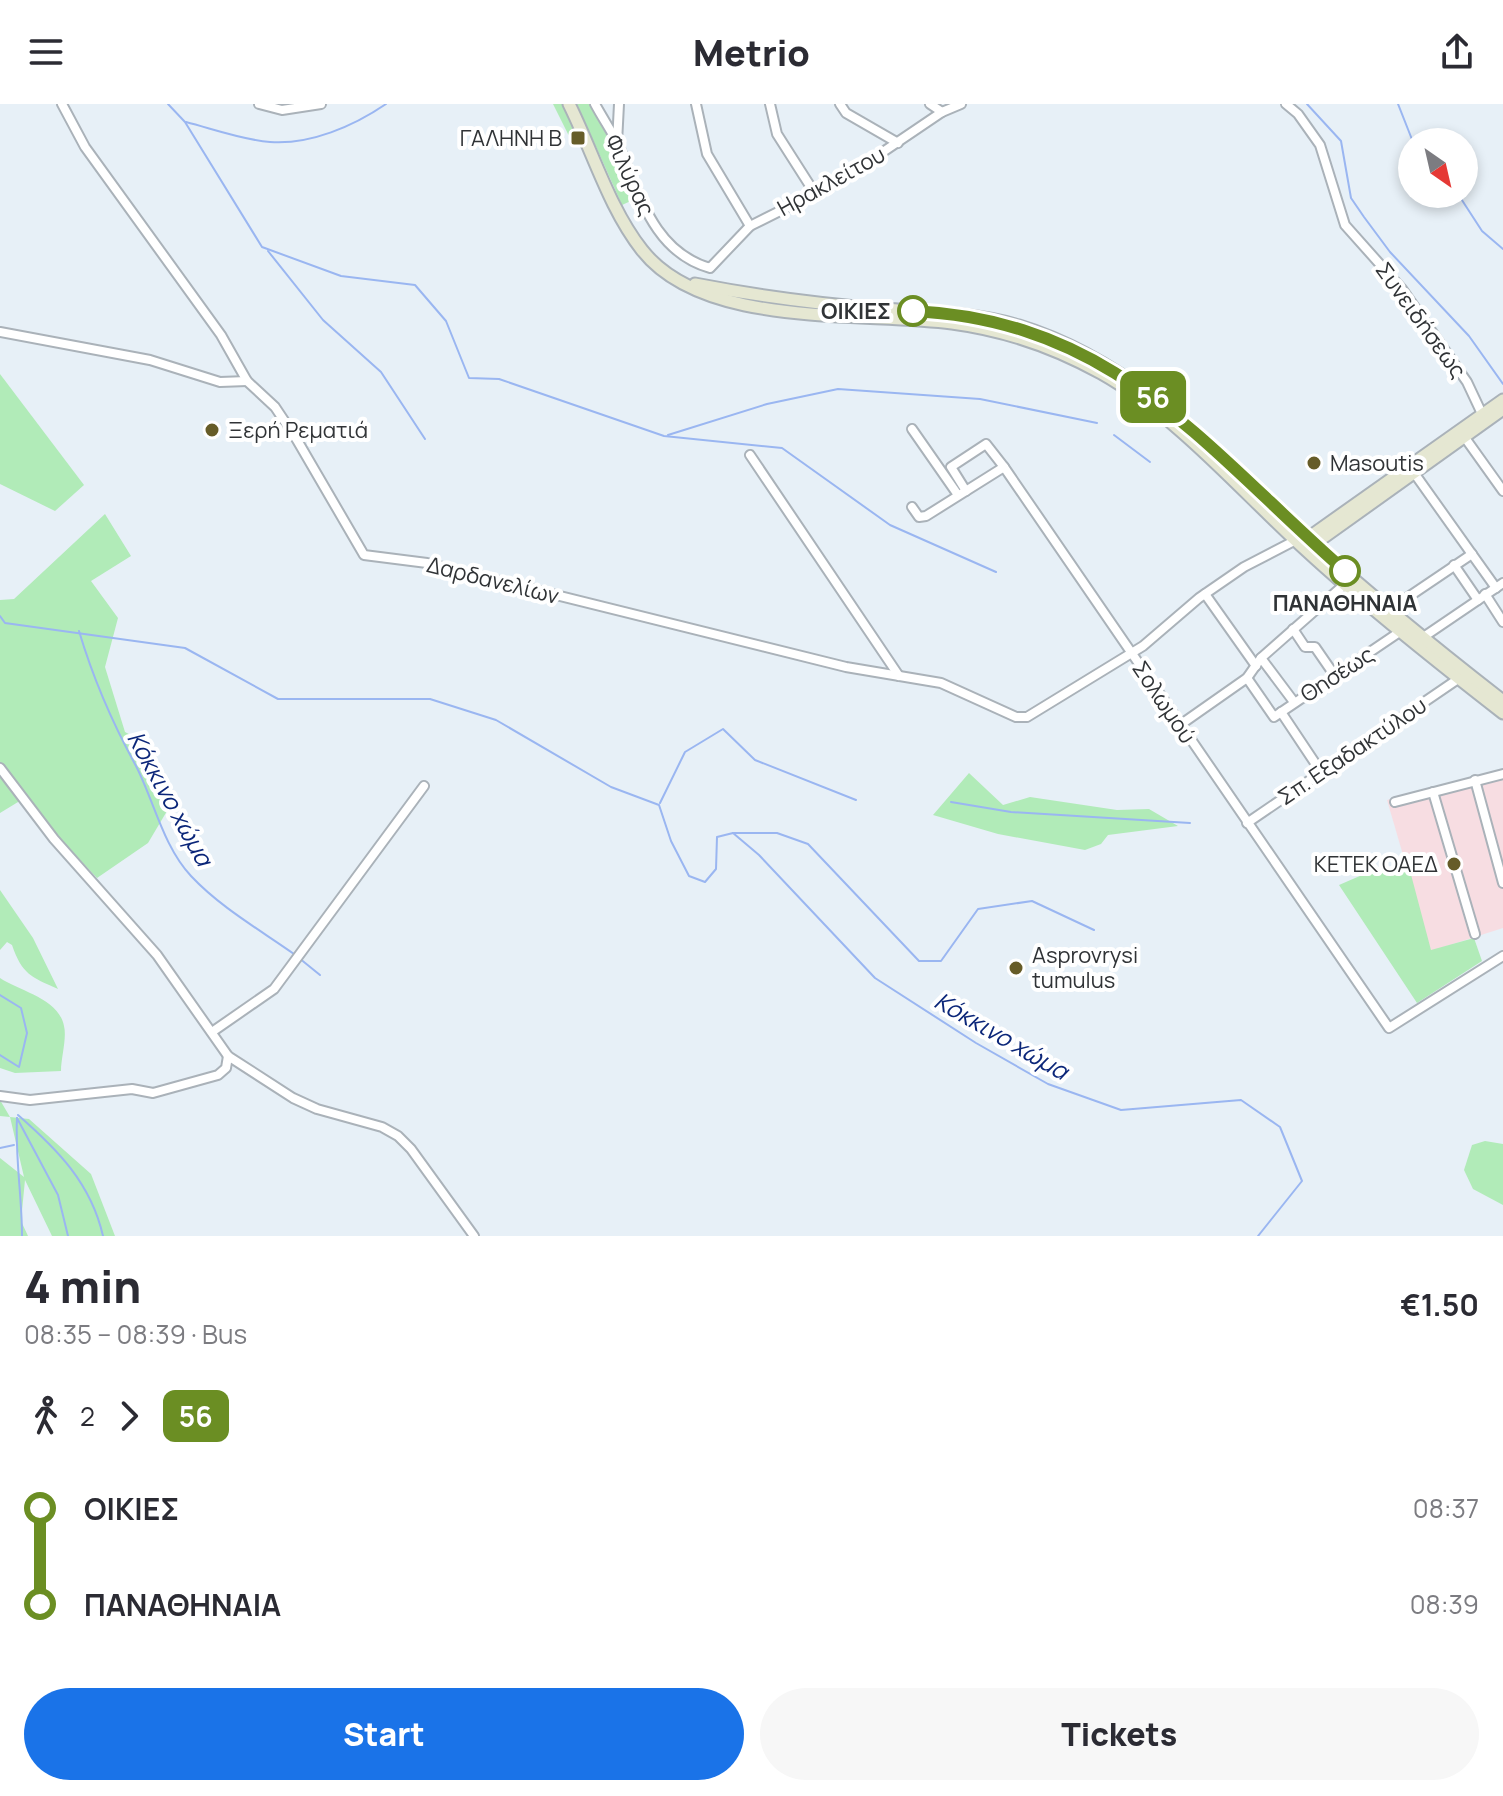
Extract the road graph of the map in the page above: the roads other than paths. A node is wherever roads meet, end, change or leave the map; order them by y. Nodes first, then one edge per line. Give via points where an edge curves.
1 (62, 104) edge
2 (259, 104) edge
3 (569, 104) edge
4 (595, 104) edge
5 (619, 104) edge
6 (696, 104) edge
7 (770, 104) edge
8 (840, 104) edge
9 (930, 104) edge
10 (961, 104) edge
11 (1286, 104) edge
12 (315, 105) edge
13 (942, 112) junction
14 (617, 143) junction
15 (898, 143) junction
16 (814, 192) junction
17 (750, 226) junction
18 (710, 268) joint
19 (0, 332) edge
20 (247, 381) junction
21 (1503, 400) edge
22 (1503, 409) edge
23 (1485, 418) junction
24 (912, 429) dead end
25 (1463, 434) junction
26 (750, 455) dead end
27 (1004, 467) junction
28 (1412, 470) junction
29 (1503, 491) edge
30 (962, 493) junction
31 (912, 507) dead end
32 (1306, 541) junction
33 (1472, 554) junction
34 (1454, 565) junction
35 (1345, 584) junction
36 (1499, 585) edge
37 (1205, 594) junction
38 (1482, 597) junction
39 (1389, 610) junction
40 (1503, 622) edge
41 (1293, 629) junction
42 (1401, 631) junction
43 (1422, 638) junction
44 (1132, 653) junction
45 (1258, 662) junction
46 (1335, 676) junction
47 (900, 677) junction
48 (1247, 678) junction
49 (1458, 679) junction
50 (1501, 696) edge
51 (1294, 702) junction
52 (1503, 713) edge
53 (1277, 714) junction
54 (1180, 725) junction
55 (0, 768) edge
56 (1321, 772) junction
57 (1503, 774) edge
58 (1475, 780) junction
59 (424, 786) dead end
60 (1433, 792) junction
61 (1395, 802) dead end
62 (1247, 823) junction
63 (1503, 883) edge
64 (1475, 934) dead end
65 (1503, 956) edge
66 (212, 1032) junction
67 (228, 1056) junction
68 (0, 1096) edge
69 (474, 1236) edge

1 - 20 street, Δαρδανελίων via 90,154 221,335
2 - 12 street via 282,110
3 - 32 main road via 617,210 662,269 687,283 769,299 962,315 1049,337 1109,366 1164,406
4 - 14 street, Φιλύρας
5 - 14 street
6 - 17 street via 707,154
7 - 16 street via 777,134
8 - 15 street via 846,113
9 - 13 street
10 - 13 street, Ηρακλείτου
11 - 23 street, Συνειδήσεως via 1320,145 1345,225 1402,289 1467,382
13 - 15 street, Ηρακλείτου
14 - 18 street, Φιλύρας via 652,223 674,246
15 - 16 street, Ηρακλείτου
16 - 17 street, Ηρακλείτου
17 - 18 street, Ηρακλείτου
19 - 20 street via 150,360 201,379
20 - 47 street, Δαρδανελίων via 275,407 364,555 427,563
21 - 23 main road
22 - 23 main road
23 - 25 main road
24 - 30 street
25 - 28 main road
25 - 29 street
26 - 47 street
27 - 30 street
27 - 30 street via 987,444 952,465
27 - 44 street, Σολωμού
28 - 32 main road
28 - 33 street
30 - 31 street via 926,516 919,517
32 - 35 main road
32 - 37 street via 1251,563
32 - 39 main road
33 - 34 street
33 - 36 street
34 - 38 street
34 - 39 street
35 - 41 street
35 - 42 main road
36 - 38 street
37 - 44 street
37 - 45 street
38 - 40 street
38 - 43 street
39 - 43 main road
41 - 45 street
41 - 46 street via 1305,647 1315,647
42 - 46 street, Θησέως
42 - 49 main road
43 - 50 main road
44 - 47 street, Δαρδανελίων via 1027,717 1016,717 941,683
44 - 54 street, Σολωμού
45 - 48 street
45 - 51 street
46 - 51 street, Θησέως
48 - 53 street
48 - 54 street
49 - 52 main road
49 - 56 street, Σπ. Εξαδακτύλου
51 - 53 street, Θησέως
53 - 56 street
54 - 62 street, Σολωμού
55 - 66 street via 54,839 157,955
56 - 62 street, Σπ. Εξαδακτύλου
57 - 58 street
58 - 60 street
58 - 63 street
59 - 66 street via 274,989
60 - 61 street
60 - 64 street
62 - 65 street, Σολωμού via 1389,1028
66 - 67 street
67 - 68 street via 218,1075 153,1093 132,1089 30,1100
67 - 69 street via 305,1104 398,1136

